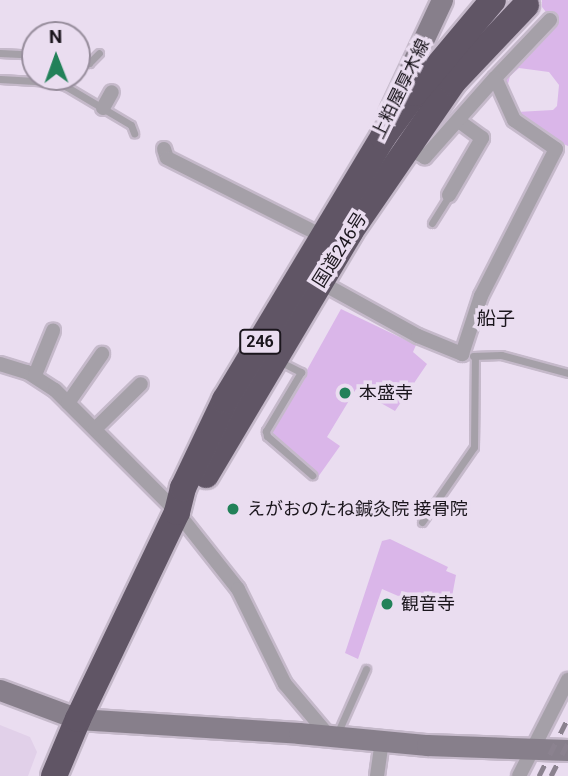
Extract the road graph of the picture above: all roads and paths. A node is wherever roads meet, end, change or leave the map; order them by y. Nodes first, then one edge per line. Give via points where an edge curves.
1 (443, 0) edge
2 (472, 0) edge
3 (493, 0) edge
4 (526, 5) dead end
5 (550, 20) dead end
6 (467, 29) junction
7 (0, 53) edge
8 (99, 53) dead end
9 (21, 54) edge
10 (91, 61) edge
11 (495, 78) junction
12 (0, 79) edge
13 (453, 82) junction
14 (112, 92) dead end
15 (103, 108) junction
16 (459, 121) junction
17 (134, 133) dead end
18 (407, 148) junction
19 (164, 149) dead end
20 (357, 178) junction
21 (449, 195) joint
22 (432, 223) dead end
23 (322, 236) junction
24 (320, 282) junction
25 (53, 331) dead end
26 (102, 354) dead end
27 (469, 355) junction
28 (274, 358) junction
29 (0, 364) edge
30 (568, 373) edge
31 (35, 375) junction
32 (141, 384) dead end
33 (68, 403) junction
34 (95, 429) junction
35 (312, 475) dead end
36 (177, 512) junction
37 (422, 522) dead end
38 (366, 669) dead end
39 (568, 680) edge
40 (0, 690) edge
41 (78, 719) junction
42 (333, 736) junction
43 (382, 741) junction
44 (533, 748) junction
45 (568, 750) edge
46 (54, 776) edge
47 (377, 776) edge
48 (519, 776) edge

1 - 20 street, 上粕屋厚木線
2 - 6 street
3 - 6 highway, 国道246号 / 246
4 - 13 highway, 国道246号 / 246
5 - 11 street
6 - 13 street
6 - 20 highway, 国道246号 / 246 via 415,93
7 - 9 lane
8 - 10 lane
11 - 16 street
11 - 27 street via 514,120 556,153 481,296
12 - 15 lane via 52,82
13 - 18 highway, 国道246号 / 246
14 - 15 street
15 - 17 lane via 131,125
16 - 18 street via 425,157
16 - 21 street via 482,138
18 - 24 highway, 国道246号 / 246
19 - 23 street via 167,158
20 - 23 highway, 国道246号 / 246
21 - 22 lane
23 - 36 highway, 国道246号 / 246 via 225,400 183,488
24 - 27 street via 418,336
24 - 28 highway, 国道246号 / 246
25 - 31 street
26 - 33 street
27 - 30 lane via 501,355
27 - 37 lane via 474,447
28 - 35 lane via 301,372 267,436
28 - 36 highway, 国道246号 / 246 via 203,480
29 - 31 street
31 - 33 street
32 - 34 street
33 - 34 street
34 - 36 street
36 - 41 highway, 国道246号 / 246
36 - 42 street via 238,589 285,684
38 - 42 lane
39 - 44 street
40 - 41 street
41 - 42 street
41 - 46 highway, 国道246号 / 246
42 - 43 street
43 - 44 street
43 - 47 street
44 - 45 street
44 - 48 street

